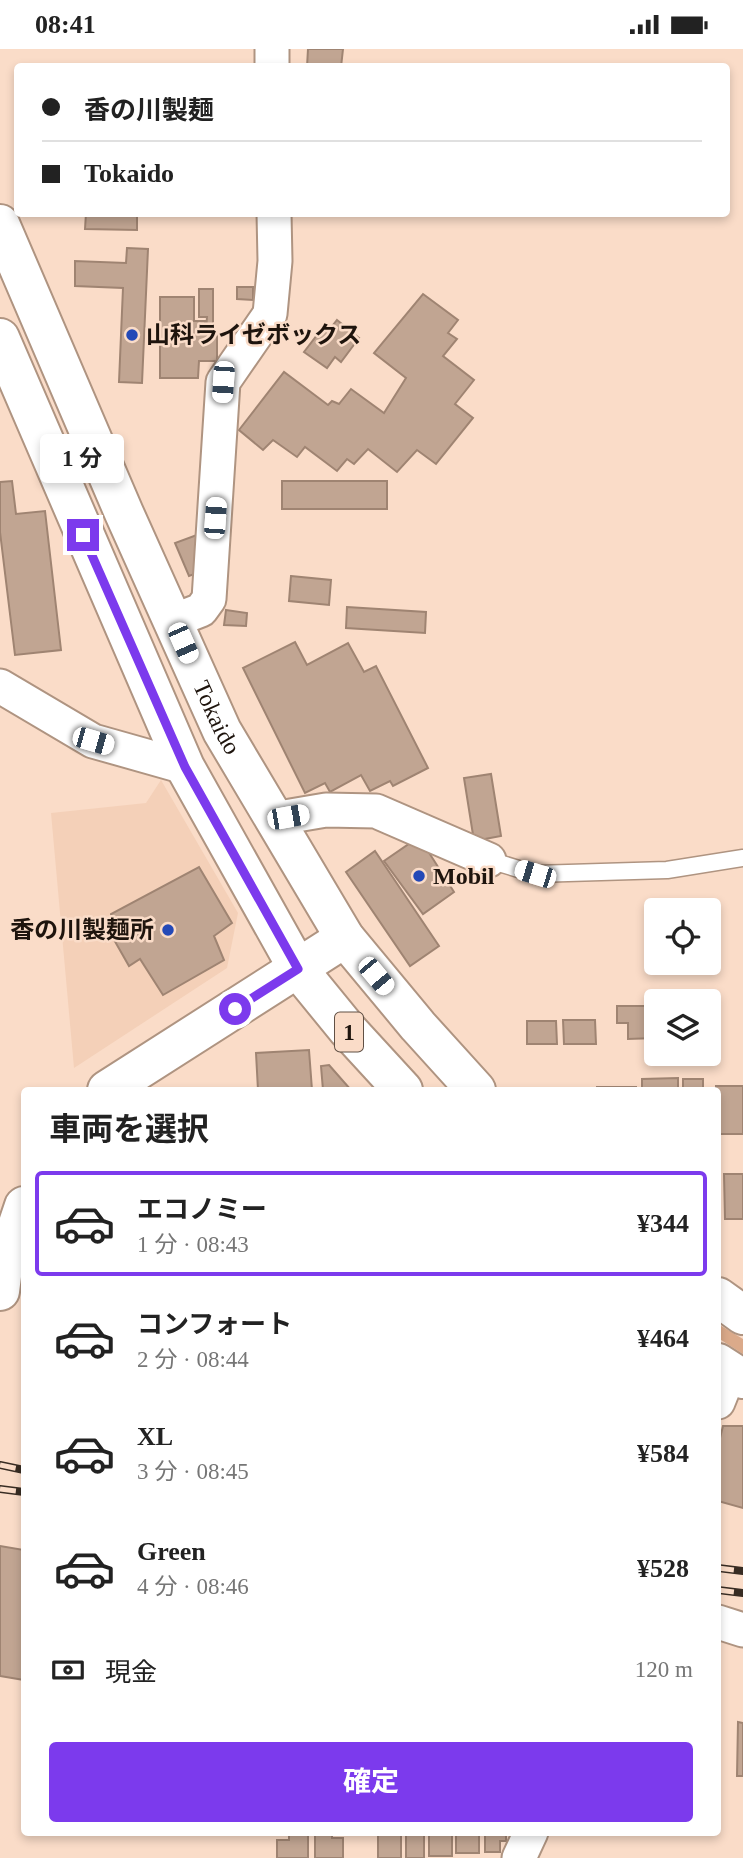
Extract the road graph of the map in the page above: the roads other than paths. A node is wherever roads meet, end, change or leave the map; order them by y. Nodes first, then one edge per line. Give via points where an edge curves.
1 (274, 217) edge
2 (0, 224) edge
3 (0, 338) edge
4 (173, 621) junction
5 (0, 686) edge
6 (185, 767) junction
7 (273, 819) junction
8 (743, 858) edge
9 (489, 860) joint
10 (345, 938) junction
11 (298, 969) junction
12 (112, 1087) edge
13 (400, 1087) edge
14 (473, 1087) edge
15 (21, 1215) edge
16 (1, 1275) edge
17 (721, 1299) edge
18 (743, 1315) edge
19 (721, 1623) edge
20 (743, 1630) edge
21 (529, 1836) edge
22 (520, 1858) edge

1 - 4 street via 270,314 223,382 209,599 201,610
2 - 4 main road, Tokaido / 1
3 - 6 main road, Tokaido / 1
4 - 7 main road, Tokaido / 1 via 222,731
5 - 6 street via 93,741
6 - 11 main road, Tokaido / 1
7 - 9 street via 326,810 376,811
7 - 10 main road, Tokaido / 1
8 - 9 lane via 667,870 535,874
10 - 11 main road
10 - 14 main road, Tokaido / 1
11 - 12 main road
11 - 13 main road, Tokaido / 1
15 - 16 main road
17 - 18 main road
19 - 20 street
21 - 22 street

